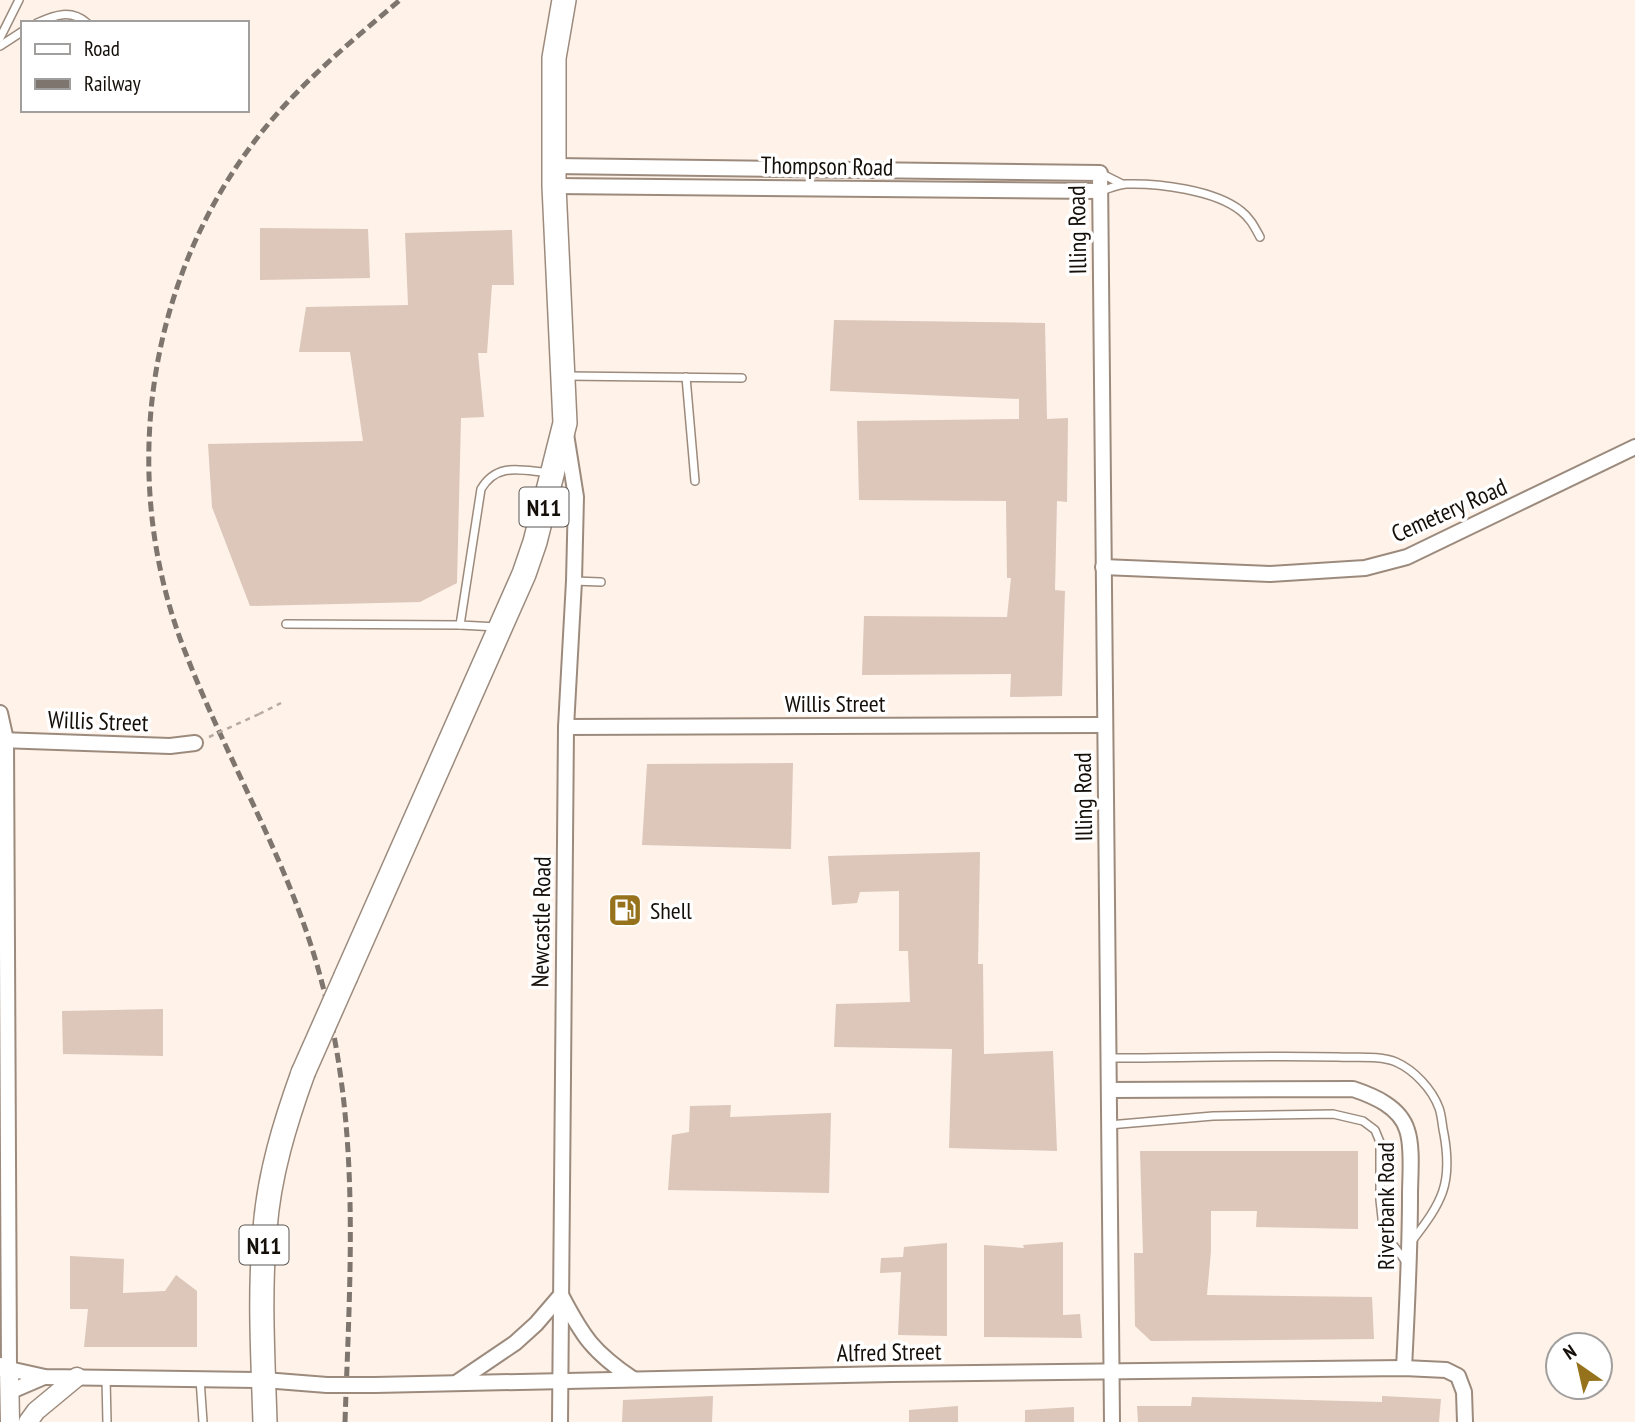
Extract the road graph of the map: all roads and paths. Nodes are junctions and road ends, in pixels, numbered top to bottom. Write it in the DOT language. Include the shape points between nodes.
graph roads {
  1 [pos="19,0"];
  2 [pos="564,0"];
  3 [pos="43,21"];
  4 [pos="84,21"];
  5 [pos="21,33"];
  6 [pos="0,37"];
  7 [pos="0,46"];
  8 [pos="1100,173"];
  9 [pos="554,176"];
  10 [pos="1123,184"];
  11 [pos="1100,191"];
  12 [pos="1260,237"];
  13 [pos="562,376"];
  14 [pos="686,377"];
  15 [pos="742,378"];
  16 [pos="565,423"];
  17 [pos="1635,447"];
  18 [pos="551,473"];
  19 [pos="695,481"];
  20 [pos="1103,567"];
  21 [pos="575,581"];
  22 [pos="601,582"];
  23 [pos="286,624"];
  24 [pos="460,625"];
  25 [pos="500,627"];
  26 [pos="281,703"];
  27 [pos="0,713"];
  28 [pos="1105,725"];
  29 [pos="566,727"];
  30 [pos="3,740"];
  31 [pos="202,740"];
  32 [pos="4,1049"];
  33 [pos="1108,1058"];
  34 [pos="1109,1090"];
  35 [pos="1109,1125"];
  36 [pos="1410,1244"];
  37 [pos="1409,1265"];
  38 [pos="561,1295"];
  39 [pos="4,1368"];
  40 [pos="1404,1368"];
  41 [pos="1111,1371"];
  42 [pos="45,1377"];
  43 [pos="77,1377"];
  44 [pos="106,1378"];
  45 [pos="200,1379"];
  46 [pos="633,1379"];
  47 [pos="264,1380"];
  48 [pos="560,1380"];
  49 [pos="455,1383"];
  50 [pos="4,1391"];
  51 [pos="10,1422"];
  52 [pos="28,1422"];
  53 [pos="107,1422"];
  54 [pos="203,1422"];
  55 [pos="265,1422"];
  56 [pos="560,1422"];
  57 [pos="1112,1422"];
  58 [pos="1465,1422"];
  1 -- 6 [label="lane"];
  2 -- 9 [label="highway, N11" via="554,58"];
  3 -- 4 [label="lane" via="64,14"];
  5 -- 7 [label="lane"];
  8 -- 9 [label="street, Thompson Road"];
  8 -- 10 [label="lane"];
  8 -- 11 [label="street, Illing Road"];
  9 -- 11 [label="street, Thompson Road"];
  9 -- 13 [label="highway, N11"];
  10 -- 11 [label="lane"];
  10 -- 12 [label="lane" via="1160,186 1220,199 1252,221"];
  11 -- 20 [label="street, Illing Road"];
  13 -- 14 [label="lane"];
  13 -- 16 [label="highway, N11"];
  14 -- 15 [label="lane"];
  14 -- 19 [label="lane"];
  16 -- 18 [label="highway, N11"];
  16 -- 21 [label="street, Newcastle Road" via="576,496"];
  17 -- 20 [label="street, Cemetery Road" via="1418,553 1365,568 1270,573"];
  18 -- 24 [label="lane" via="508,470 487,478 481,489"];
  18 -- 25 [label="highway, N11" via="531,553"];
  20 -- 28 [label="street, Illing Road"];
  21 -- 22 [label="lane"];
  21 -- 29 [label="street, Newcastle Road"];
  23 -- 24 [label="lane"];
  24 -- 25 [label="lane"];
  25 -- 47 [label="highway, N11, bridge" via="290,1107 273,1171 265,1227"];
  26 -- 31 [label="path, bridge"];
  27 -- 30 [label="street"];
  28 -- 29 [label="street, Willis Street"];
  28 -- 33 [label="street, Illing Road"];
  29 -- 38 [label="street, Newcastle Road"];
  30 -- 31 [label="street, Willis Street" via="170,746"];
  30 -- 32 [label="street"];
  32 -- 39 [label="street"];
  33 -- 34 [label="street, Illing Road"];
  33 -- 36 [label="lane" via="1375,1058 1394,1061 1411,1071 1439,1107 1447,1180 1436,1211"];
  34 -- 35 [label="street, Illing Road"];
  34 -- 36 [label="street, Riverbank Road" via="1353,1089 1377,1097 1394,1110 1407,1129"];
  35 -- 37 [label="lane" via="1213,1116 1333,1114 1363,1121 1375,1130 1380,1142 1383,1227"];
  35 -- 41 [label="street, Illing Road"];
  36 -- 37 [label="street, Riverbank Road"];
  37 -- 40 [label="street, Riverbank Road"];
  38 -- 46 [label="street" via="582,1335"];
  38 -- 48 [label="street, Newcastle Road"];
  38 -- 49 [label="street" via="515,1343"];
  39 -- 42 [label="street"];
  39 -- 50 [label="street"];
  40 -- 41 [label="street, Alfred Street"];
  40 -- 58 [label="street" via="1446,1370 1458,1376 1464,1392"];
  41 -- 46 [label="street, Alfred Street"];
  41 -- 57 [label="street, Illing Road"];
  42 -- 43 [label="street, Alfred Street"];
  42 -- 50 [label="street"];
  43 -- 44 [label="street, Alfred Street"];
  43 -- 52 [label="street"];
  44 -- 45 [label="street, Alfred Street"];
  44 -- 53 [label="lane"];
  45 -- 47 [label="street, Alfred Street"];
  45 -- 54 [label="lane"];
  46 -- 48 [label="street, Alfred Street"];
  47 -- 49 [label="street, Alfred Street, bridge" via="327,1385"];
  47 -- 55 [label="highway, N11"];
  48 -- 49 [label="street, Alfred Street"];
  48 -- 56 [label="street, Newcastle Road"];
  50 -- 51 [label="street"];
}
